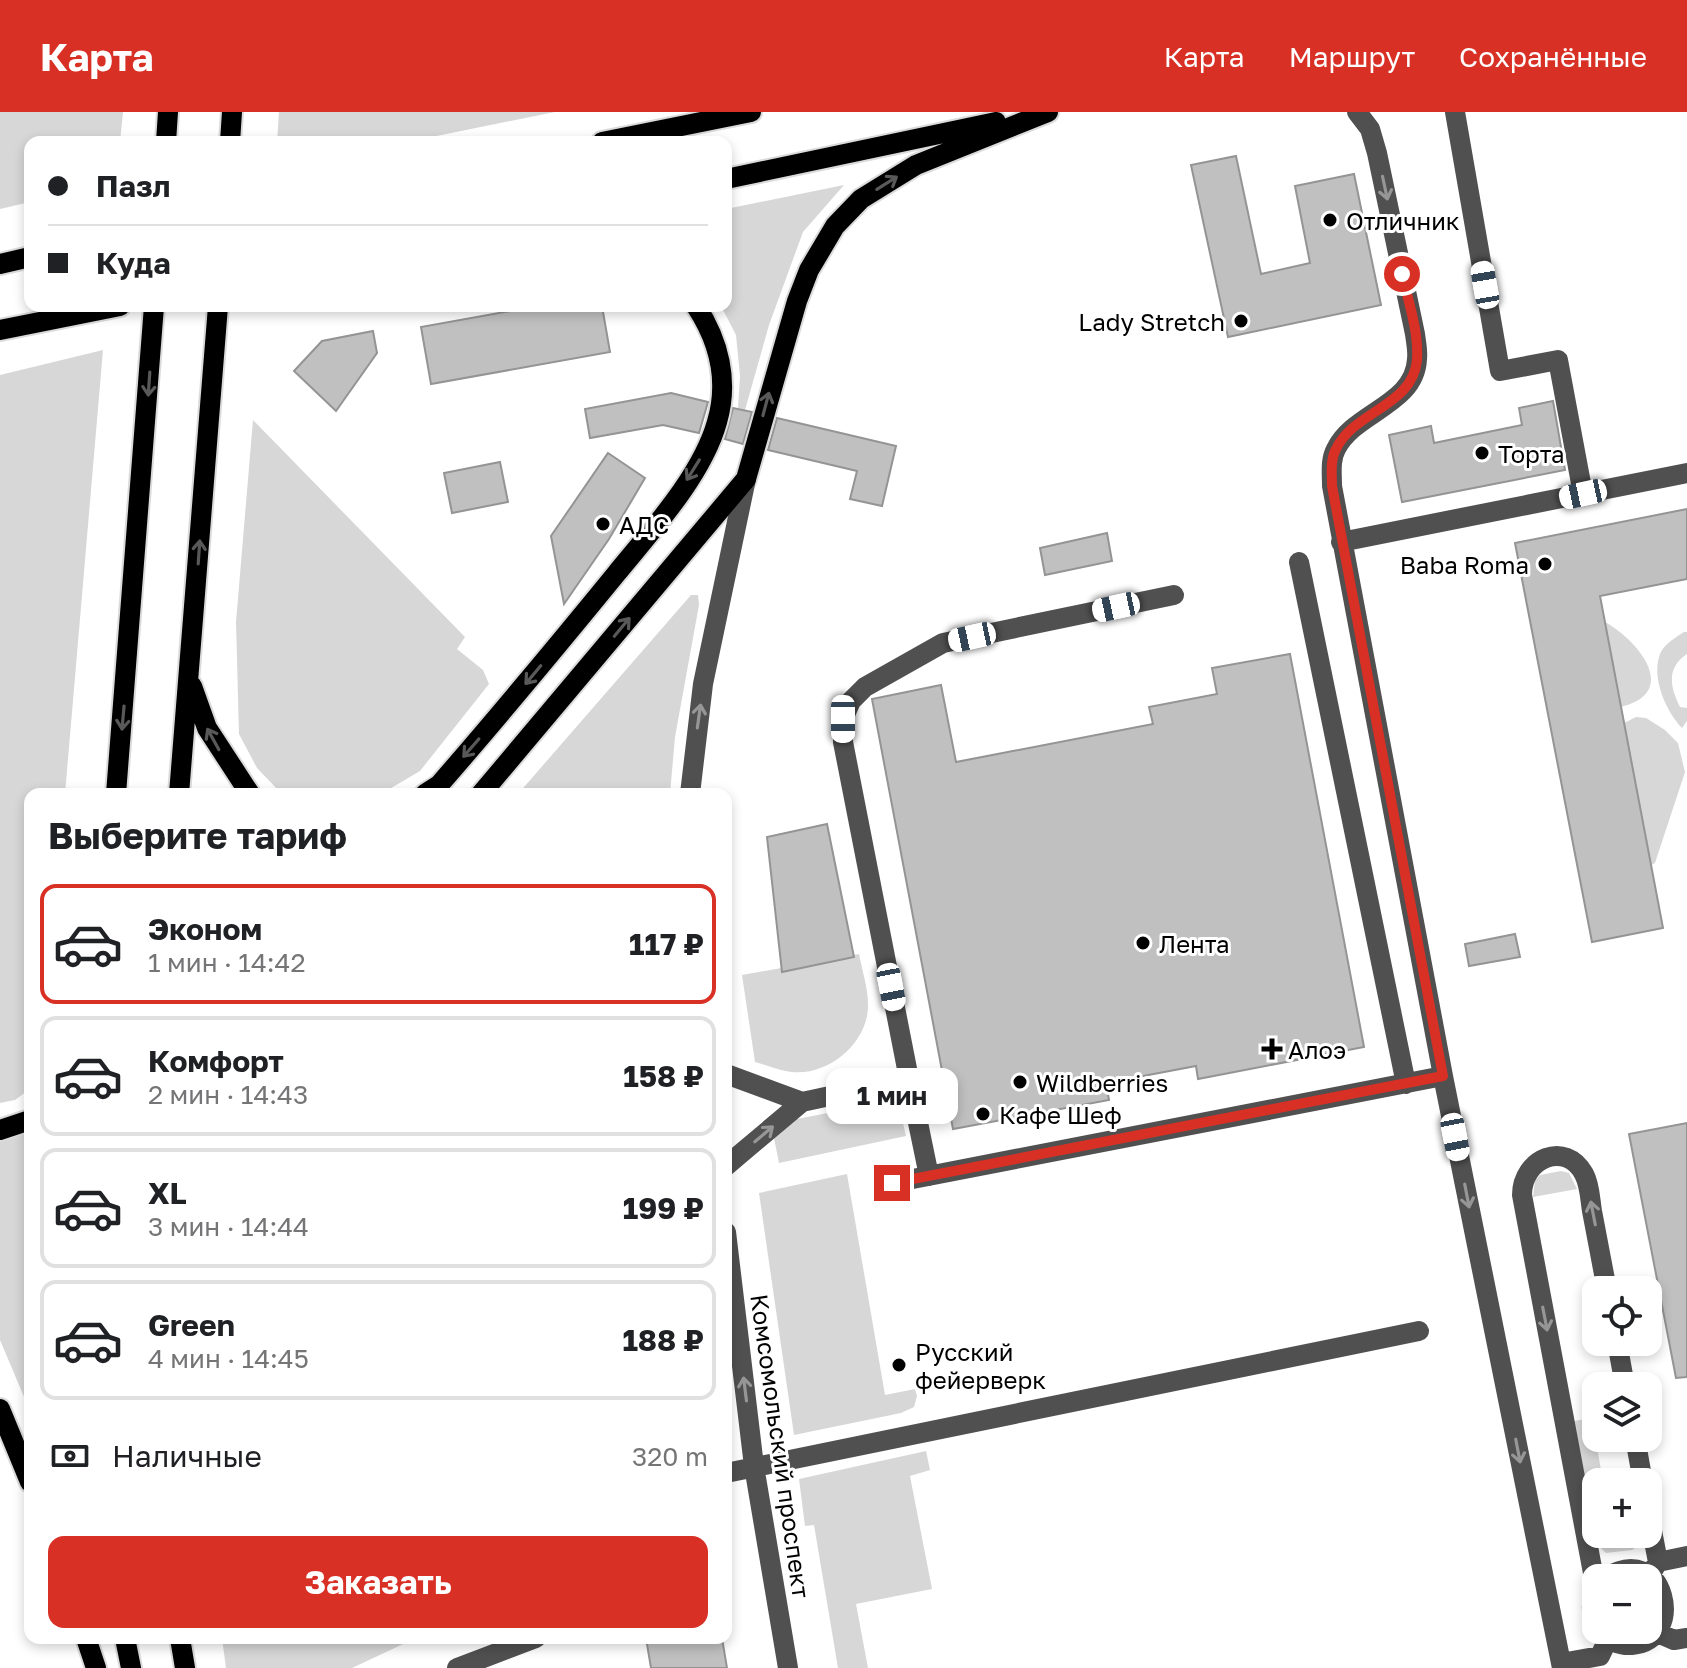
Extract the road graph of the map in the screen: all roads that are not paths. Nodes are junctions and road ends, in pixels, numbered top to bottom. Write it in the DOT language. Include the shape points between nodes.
graph roads {
  1 [pos="168,112"];
  2 [pos="232,112"];
  3 [pos="751,112"];
  4 [pos="1047,112"];
  5 [pos="1357,112"];
  6 [pos="1455,112"];
  7 [pos="166,136"];
  8 [pos="230,136"];
  9 [pos="632,136"];
  10 [pos="732,178"];
  11 [pos="24,258"];
  12 [pos="1,263"];
  13 [pos="90,312"];
  14 [pos="154,312"];
  15 [pos="218,312"];
  16 [pos="699,312"];
  17 [pos="0,330"];
  18 [pos="1687,473"];
  19 [pos="746,479"];
  20 [pos="1583,494"];
  21 [pos="1341,542"];
  22 [pos="1299,562"];
  23 [pos="1174,595"];
  24 [pos="190,678"];
  25 [pos="117,788"];
  26 [pos="180,788"];
  27 [pos="246,788"];
  28 [pos="434,788"];
  29 [pos="486,788"];
  30 [pos="691,788"];
  31 [pos="732,1076"];
  32 [pos="1443,1076"];
  33 [pos="909,1079"];
  34 [pos="1406,1084"];
  35 [pos="802,1102"];
  36 [pos="24,1122"];
  37 [pos="0,1130"];
  38 [pos="732,1161"];
  39 [pos="929,1176"];
  40 [pos="892,1183"];
  41 [pos="1604,1276"];
  42 [pos="732,1282"];
  43 [pos="1419,1331"];
  44 [pos="0,1409"];
  45 [pos="754,1466"];
  46 [pos="24,1467"];
  47 [pos="732,1472"];
  48 [pos="1687,1556"];
  49 [pos="1591,1564"];
  50 [pos="1662,1565"];
  51 [pos="1662,1588"];
  52 [pos="1662,1627"];
  53 [pos="1662,1635"];
  54 [pos="1687,1638"];
  55 [pos="88,1644"];
  56 [pos="126,1644"];
  57 [pos="182,1644"];
  58 [pos="520,1644"];
  59 [pos="1600,1644"];
  60 [pos="184,1665"];
  61 [pos="1561,1666"];
  62 [pos="96,1668"];
  63 [pos="131,1668"];
  64 [pos="457,1668"];
  65 [pos="788,1668"];
  1 -- 7 [label="main road"];
  2 -- 8 [label="main road"];
  3 -- 9 [label="main road"];
  4 -- 10 [label="main road"];
  19 -- 4 [label="main road, one-way" via="797,301 835,226 861,199 916,165"];
  5 -- 21 [label="street, one-way" via="1370,129 1377,153 1417,359 1405,389 1345,435 1335,450 1332,486"];
  6 -- 20 [label="street" via="1500,371 1558,360"];
  11 -- 12 [label="main road"];
  13 -- 17 [label="main road"];
  14 -- 25 [label="main road, one-way"];
  24 -- 15 [label="main road, one-way"];
  16 -- 28 [label="main road, one-way" via="716,343 723,383 717,422 704,453 652,530"];
  18 -- 20 [label="street"];
  29 -- 19 [label="main road, one-way"];
  30 -- 19 [label="street, one-way" via="703,684"];
  20 -- 21 [label="street"];
  21 -- 32 [label="street"];
  22 -- 34 [label="street"];
  23 -- 33 [label="street" via="943,643 865,687 851,701 843,719 843,742"];
  24 -- 26 [label="main road"];
  27 -- 24 [label="main road, one-way" via="207,728"];
  31 -- 35 [label="street"];
  32 -- 34 [label="street"];
  32 -- 61 [label="street, one-way"];
  33 -- 35 [label="street"];
  33 -- 39 [label="street"];
  34 -- 39 [label="street"];
  38 -- 35 [label="street, one-way"];
  36 -- 37 [label="main road"];
  39 -- 40 [label="street"];
  41 -- 49 [label="street, one-way" via="1584,1174 1559,1156 1539,1160 1525,1175 1522,1195"];
  45 -- 42 [label="street, Комсомольский проспект, one-way"];
  43 -- 45 [label="street"];
  44 -- 46 [label="main road"];
  45 -- 47 [label="street"];
  45 -- 65 [label="street, Комсомольский проспект"];
  48 -- 50 [label="street"];
  51 -- 52 [label="street" via="1668,1609"];
  53 -- 54 [label="street"];
  55 -- 62 [label="main road"];
  56 -- 63 [label="main road"];
  57 -- 60 [label="main road"];
  58 -- 64 [label="street"];
  59 -- 61 [label="street" via="1600,1656"];
}
